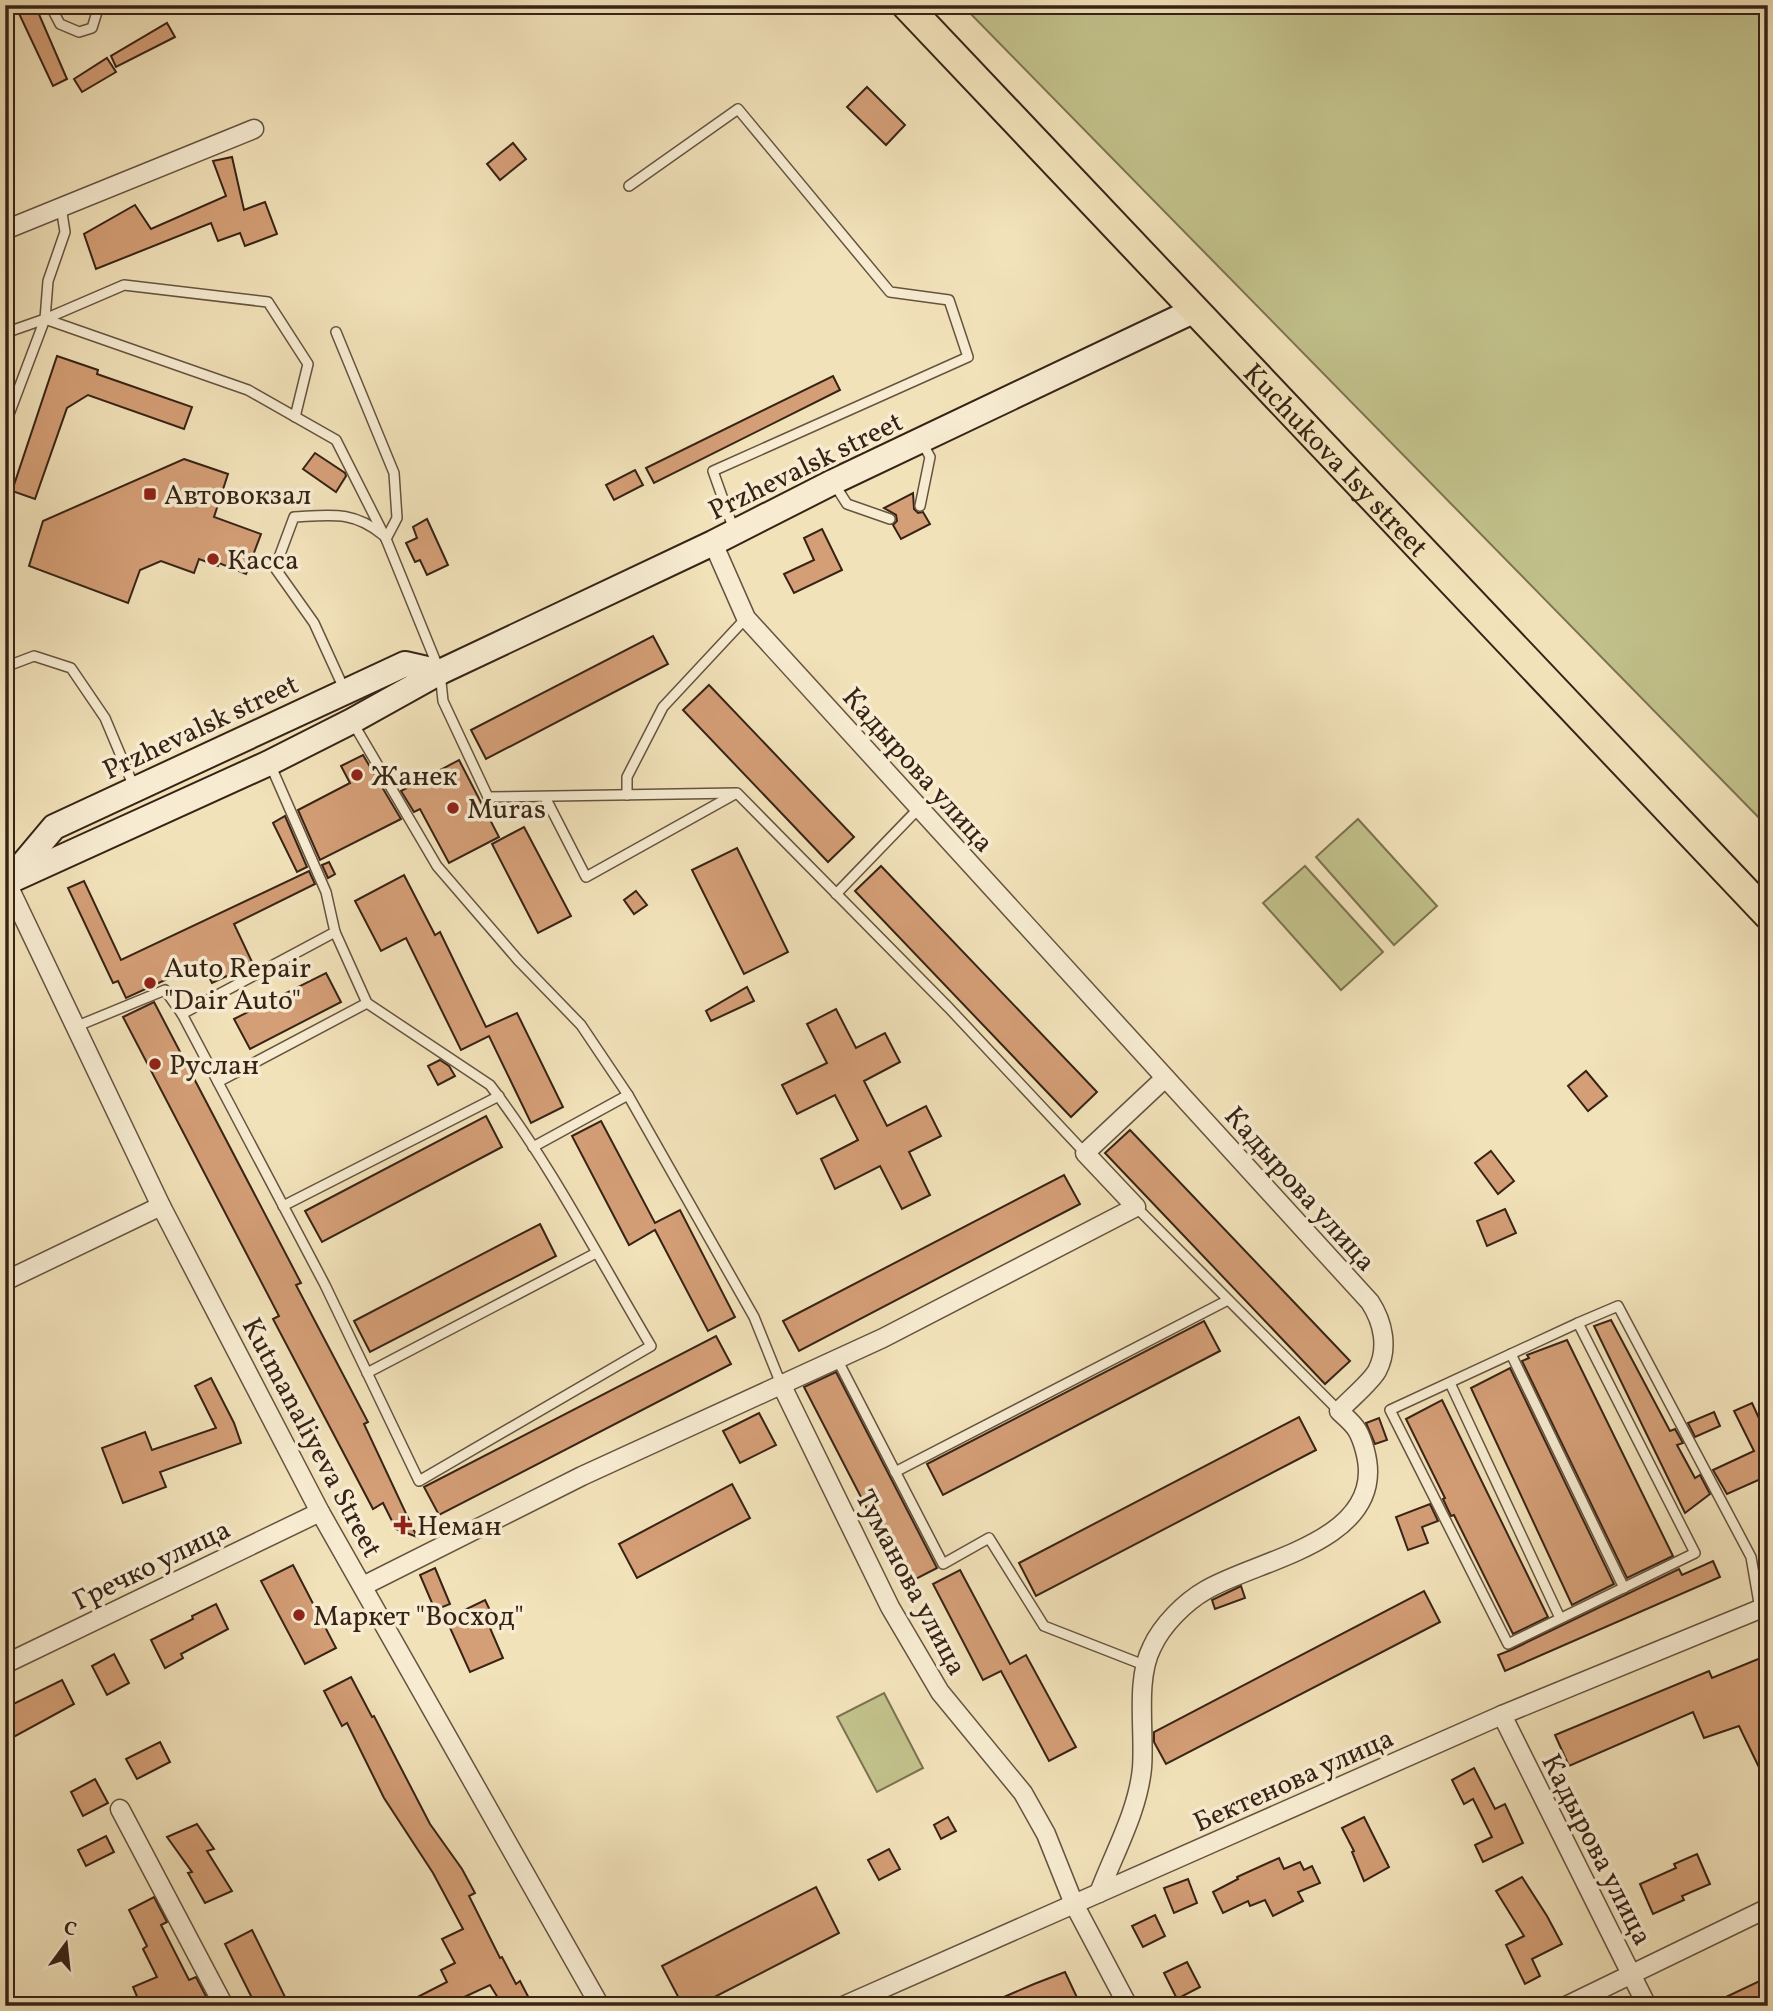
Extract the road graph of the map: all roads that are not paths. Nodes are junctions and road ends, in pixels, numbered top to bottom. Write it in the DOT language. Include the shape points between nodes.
graph roads {
  1 [pos="50,5"];
  2 [pos="93,5"];
  3 [pos="906,5"];
  4 [pos="254,128"];
  5 [pos="629,186"];
  6 [pos="61,207"];
  7 [pos="5,230"];
  8 [pos="1195,310"];
  9 [pos="45,319"];
  10 [pos="5,332"];
  11 [pos="336,332"];
  12 [pos="295,417"];
  13 [pos="5,425"];
  14 [pos="921,440"];
  15 [pos="833,482"];
  16 [pos="920,506"];
  17 [pos="890,519"];
  18 [pos="735,531"];
  19 [pos="386,539"];
  20 [pos="713,543"];
  21 [pos="746,618"];
  22 [pos="5,667"];
  23 [pos="440,672"];
  24 [pos="346,692"];
  25 [pos="352,721"];
  26 [pos="269,763"];
  27 [pos="135,789"];
  28 [pos="737,793"];
  29 [pos="627,795"];
  30 [pos="545,797"];
  31 [pos="919,808"];
  32 [pos="6,882"];
  33 [pos="836,894"];
  34 [pos="1768,915"];
  35 [pos="335,932"];
  36 [pos="367,1003"];
  37 [pos="182,1014"];
  38 [pos="75,1027"];
  39 [pos="1165,1078"];
  40 [pos="218,1082"];
  41 [pos="628,1095"];
  42 [pos="499,1096"];
  43 [pos="533,1147"];
  44 [pos="1085,1153"];
  45 [pos="161,1206"];
  46 [pos="283,1206"];
  47 [pos="1136,1207"];
  48 [pos="596,1253"];
  49 [pos="5,1281"];
  50 [pos="1228,1300"];
  51 [pos="1578,1323"];
  52 [pos="1511,1354"];
  53 [pos="837,1359"];
  54 [pos="367,1373"];
  55 [pos="1450,1383"];
  56 [pos="781,1384"];
  57 [pos="1339,1411"];
  58 [pos="895,1472"];
  59 [pos="320,1512"];
  60 [pos="363,1586"];
  61 [pos="1624,1588"];
  62 [pos="1764,1609"];
  63 [pos="1560,1618"];
  64 [pos="5,1664"];
  65 [pos="1144,1665"];
  66 [pos="1502,1715"];
  67 [pos="120,1809"];
  68 [pos="1098,1893"];
  69 [pos="1074,1904"];
  70 [pos="1768,1908"];
  71 [pos="1632,1974"];
  72 [pos="224,2006"];
  73 [pos="600,2006"];
  74 [pos="843,2006"];
  75 [pos="1128,2006"];
  76 [pos="1566,2006"];
  77 [pos="1647,2006"];
  1 -- 2 [label="lane" via="60,24 79,32 92,28 97,12"];
  3 -- 8 [label="main road, Kuchukova Isy street"];
  4 -- 6 [label="street"];
  5 -- 18 [label="lane" via="738,109 890,292 949,300 968,357 713,471"];
  6 -- 7 [label="street"];
  6 -- 9 [label="lane" via="65,232 48,281"];
  8 -- 14 [label="main road, Przhevalsk street"];
  8 -- 34 [label="main road, Kuchukova Isy street"];
  9 -- 10 [label="lane"];
  9 -- 12 [label="lane" via="248,390"];
  9 -- 12 [label="lane" via="124,285 268,302 308,364"];
  9 -- 13 [label="lane"];
  11 -- 19 [label="lane" via="394,472 397,518"];
  12 -- 19 [label="lane" via="336,440"];
  14 -- 15 [label="main road, Przhevalsk street"];
  14 -- 16 [label="lane" via="930,457"];
  15 -- 17 [label="lane" via="847,504"];
  15 -- 18 [label="main road, Przhevalsk street"];
  18 -- 20 [label="main road, Przhevalsk street"];
  19 -- 23 [label="lane"];
  19 -- 24 [label="lane" via="352,517 294,517 275,568 314,623"];
  20 -- 21 [label="street, Кадырова улица"];
  20 -- 23 [label="main road, Przhevalsk street"];
  21 -- 29 [label="lane" via="663,707 627,777"];
  21 -- 31 [label="street, Кадырова улица"];
  22 -- 27 [label="lane" via="34,656 71,668 105,718"];
  23 -- 24 [label="main road, Przhevalsk street" via="405,664"];
  23 -- 25 [label="main road, Przhevalsk street"];
  23 -- 30 [label="lane" via="443,701 488,797"];
  24 -- 27 [label="main road, Przhevalsk street"];
  25 -- 26 [label="main road, Przhevalsk street"];
  25 -- 41 [label="lane" via="437,866 581,1025"];
  26 -- 32 [label="main road, Przhevalsk street"];
  26 -- 35 [label="lane" via="326,892"];
  27 -- 32 [label="main road, Przhevalsk street" via="54,827"];
  28 -- 29 [label="lane"];
  28 -- 30 [label="lane" via="586,877"];
  28 -- 33 [label="lane"];
  29 -- 30 [label="lane"];
  31 -- 33 [label="lane"];
  31 -- 39 [label="street, Кадырова улица"];
  32 -- 38 [label="street, Kutmanaliyeva Street"];
  33 -- 44 [label="lane"];
  35 -- 36 [label="lane"];
  35 -- 37 [label="lane"];
  36 -- 40 [label="lane"];
  36 -- 42 [label="lane" via="490,1085"];
  37 -- 38 [label="lane" via="165,990"];
  37 -- 40 [label="lane"];
  38 -- 45 [label="street, Kutmanaliyeva Street"];
  39 -- 44 [label="street"];
  39 -- 57 [label="street, Кадырова улица" via="1379,1315 1383,1342 1377,1371"];
  40 -- 46 [label="lane"];
  41 -- 43 [label="lane"];
  41 -- 56 [label="lane" via="754,1317"];
  42 -- 43 [label="lane"];
  42 -- 46 [label="lane"];
  43 -- 48 [label="lane"];
  44 -- 47 [label="street"];
  45 -- 49 [label="street"];
  45 -- 59 [label="street, Kutmanaliyeva Street"];
  46 -- 54 [label="lane"];
  47 -- 50 [label="lane"];
  47 -- 53 [label="street"];
  48 -- 54 [label="lane"];
  48 -- 54 [label="lane" via="651,1346 419,1481"];
  50 -- 57 [label="lane"];
  50 -- 58 [label="lane"];
  51 -- 52 [label="lane"];
  51 -- 61 [label="lane" via="1695,1553"];
  51 -- 62 [label="lane" via="1618,1306 1751,1557"];
  52 -- 55 [label="lane"];
  52 -- 61 [label="lane"];
  53 -- 56 [label="street"];
  53 -- 58 [label="lane"];
  55 -- 63 [label="lane"];
  55 -- 63 [label="lane" via="1390,1410 1508,1644"];
  56 -- 60 [label="street" via="582,1476"];
  56 -- 69 [label="street, Туманова улица" via="890,1608 940,1692 1023,1793 1046,1834"];
  57 -- 65 [label="street" via="1357,1429 1368,1467 1363,1496 1349,1517 1322,1539 1206,1590 1166,1626"];
  58 -- 65 [label="lane" via="943,1564 989,1538 1044,1626"];
  59 -- 60 [label="street, Kutmanaliyeva Street"];
  59 -- 64 [label="street, Гречко улица"];
  60 -- 73 [label="street, Kutmanaliyeva Street"];
  61 -- 63 [label="lane"];
  62 -- 66 [label="street, Бектенова улица"];
  65 -- 68 [label="street" via="1142,1768 1135,1801"];
  66 -- 68 [label="street, Бектенова улица"];
  66 -- 71 [label="street, Кадырова улица"];
  67 -- 72 [label="street"];
  68 -- 69 [label="street, Бектенова улица"];
  69 -- 74 [label="street, Бектенова улица"];
  69 -- 75 [label="street, Туманова улица"];
  70 -- 71 [label="street"];
  71 -- 76 [label="street"];
  71 -- 77 [label="street, Кадырова улица"];
}
